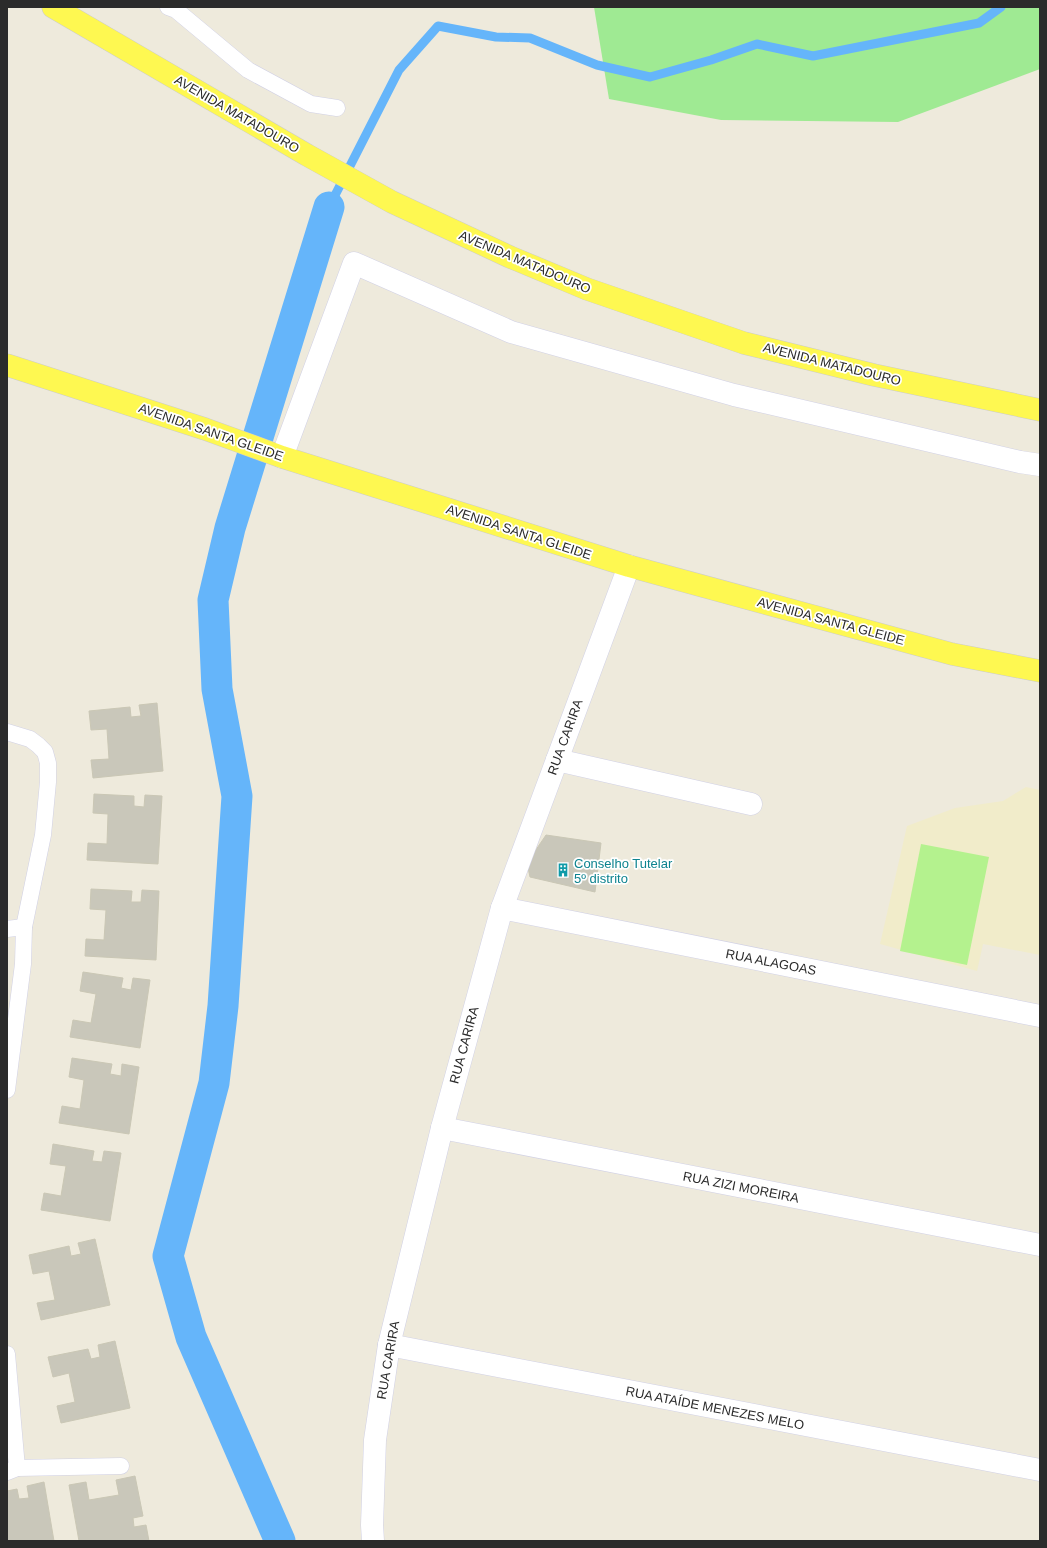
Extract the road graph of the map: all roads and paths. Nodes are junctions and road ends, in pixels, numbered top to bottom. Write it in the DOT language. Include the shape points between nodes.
graph roads {
  1 [pos="53,7"];
  2 [pos="168,7"];
  3 [pos="337,108"];
  4 [pos="7,365"];
  5 [pos="1040,410"];
  6 [pos="278,455"];
  7 [pos="1040,466"];
  8 [pos="629,566"];
  9 [pos="1040,671"];
  10 [pos="7,732"];
  11 [pos="557,760"];
  12 [pos="751,804"];
  13 [pos="502,908"];
  14 [pos="24,927"];
  15 [pos="7,929"];
  16 [pos="1040,1016"];
  17 [pos="7,1090"];
  18 [pos="442,1128"];
  19 [pos="1040,1246"];
  20 [pos="389,1345"];
  21 [pos="7,1354"];
  22 [pos="120,1466"];
  23 [pos="12,1470"];
  24 [pos="1040,1470"];
  25 [pos="373,1541"];
  1 -- 5 [label="main road, AVENIDA MATADOURO" via="392,202 510,257 587,289 744,343 881,377"];
  2 -- 3 [label="lane" via="176,10 248,70 311,104"];
  4 -- 6 [label="main road, AVENIDA SANTA GLEIDE"];
  6 -- 7 [label="street" via="354,263 511,332 734,395"];
  6 -- 8 [label="main road, AVENIDA SANTA GLEIDE"];
  8 -- 9 [label="main road, AVENIDA SANTA GLEIDE" via="952,654"];
  8 -- 11 [label="street, RUA CARIRA"];
  10 -- 14 [label="lane" via="38,744 45,752 48,763 43,836"];
  11 -- 12 [label="street"];
  11 -- 13 [label="street, RUA CARIRA"];
  13 -- 16 [label="street, RUA ALAGOAS"];
  13 -- 18 [label="street, RUA CARIRA"];
  14 -- 15 [label="lane"];
  14 -- 17 [label="lane" via="23,964"];
  18 -- 19 [label="street, RUA ZIZI MOREIRA"];
  18 -- 20 [label="street, RUA CARIRA"];
  20 -- 24 [label="street, RUA ATAÍDE MENEZES MELO"];
  20 -- 25 [label="street, RUA CARIRA" via="375,1440"];
  21 -- 23 [label="lane"];
  22 -- 23 [label="lane"];
}
